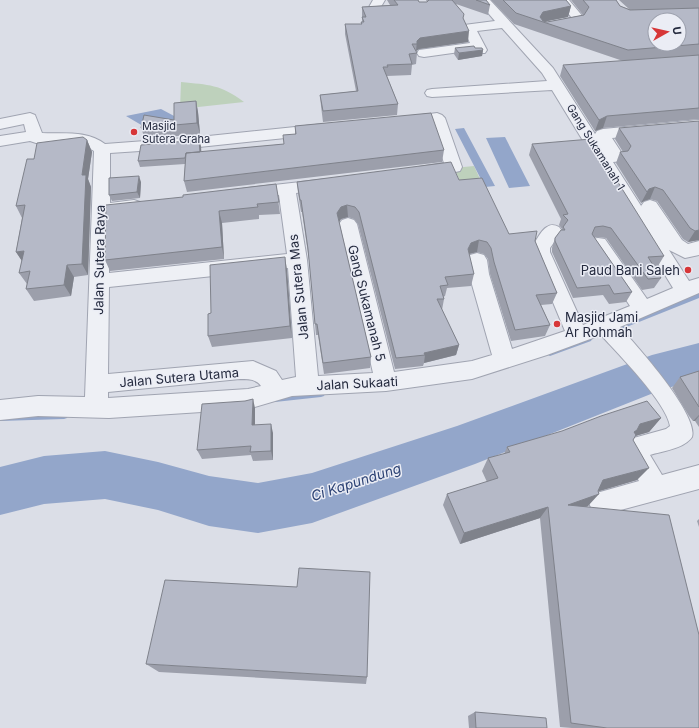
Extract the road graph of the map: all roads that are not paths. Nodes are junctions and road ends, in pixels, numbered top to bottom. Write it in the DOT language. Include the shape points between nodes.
graph roads {
  1 [pos="483,0"];
  2 [pos="563,0"];
  3 [pos="503,24"];
  4 [pos="546,27"];
  5 [pos="424,53"];
  6 [pos="557,85"];
  7 [pos="432,93"];
  8 [pos="392,122"];
  9 [pos="0,124"];
  10 [pos="698,126"];
  11 [pos="340,127"];
  12 [pos="36,136"];
  13 [pos="0,141"];
  14 [pos="102,149"];
  15 [pos="409,173"];
  16 [pos="340,182"];
  17 [pos="287,189"];
  18 [pos="233,195"];
  19 [pos="148,205"];
  20 [pos="101,210"];
  21 [pos="348,224"];
  22 [pos="553,231"];
  23 [pos="598,244"];
  24 [pos="699,248"];
  25 [pos="297,260"];
  26 [pos="477,260"];
  27 [pos="99,281"];
  28 [pos="692,288"];
  29 [pos="642,308"];
  30 [pos="611,330"];
  31 [pos="577,335"];
  32 [pos="504,360"];
  33 [pos="97,377"];
  34 [pos="386,382"];
  35 [pos="308,385"];
  36 [pos="276,391"];
  37 [pos="96,407"];
  38 [pos="0,410"];
  39 [pos="699,476"];
  40 [pos="657,489"];
  41 [pos="602,503"];
  1 -- 3 [label="street, Gang Sukamanah 1"];
  2 -- 4 [label="street" via="578,18 576,21"];
  3 -- 5 [label="street" via="469,28 478,48"];
  3 -- 6 [label="street, Gang Sukamanah 1" via="536,56"];
  6 -- 7 [label="street"];
  6 -- 28 [label="street, Gang Sukamanah 1"];
  8 -- 15 [label="street" via="438,118 454,168"];
  9 -- 12 [label="street" via="30,118"];
  10 -- 24 [label="street" via="606,132 603,136 676,245 685,251"];
  11 -- 14 [label="street"];
  12 -- 13 [label="street"];
  12 -- 14 [label="street" via="90,139"];
  14 -- 20 [label="street, Jalan Sutera Raya"];
  16 -- 17 [label="street"];
  17 -- 18 [label="street"];
  17 -- 25 [label="street, Jalan Sutera Mas"];
  19 -- 20 [label="street"];
  20 -- 27 [label="street, Jalan Sutera Raya"];
  21 -- 34 [label="street, Gang Sukamanah 5"];
  22 -- 31 [label="street" via="541,247 541,252"];
  23 -- 29 [label="street"];
  25 -- 27 [label="street"];
  25 -- 35 [label="street, Jalan Sutera Mas"];
  26 -- 32 [label="street"];
  27 -- 33 [label="street, Jalan Sutera Raya"];
  28 -- 29 [label="street, Jalan Sukaati"];
  29 -- 30 [label="street, Jalan Sukaati"];
  30 -- 31 [label="street, Jalan Sukaati"];
  30 -- 40 [label="street" via="664,392 681,420 683,431 672,438 639,447 636,451"];
  31 -- 32 [label="street, Jalan Sukaati"];
  32 -- 34 [label="street, Jalan Sukaati" via="472,370"];
  33 -- 36 [label="street, Jalan Sutera Utama" via="253,370 268,377"];
  33 -- 37 [label="street, Jalan Sutera Raya"];
  34 -- 35 [label="street, Jalan Sukaati"];
  35 -- 36 [label="street, Jalan Sukaati"];
  36 -- 37 [label="street, Jalan Sukaati" via="248,399"];
  37 -- 38 [label="street, Jalan Sukaati" via="38,406"];
  39 -- 40 [label="street"];
  40 -- 41 [label="street"];
}
